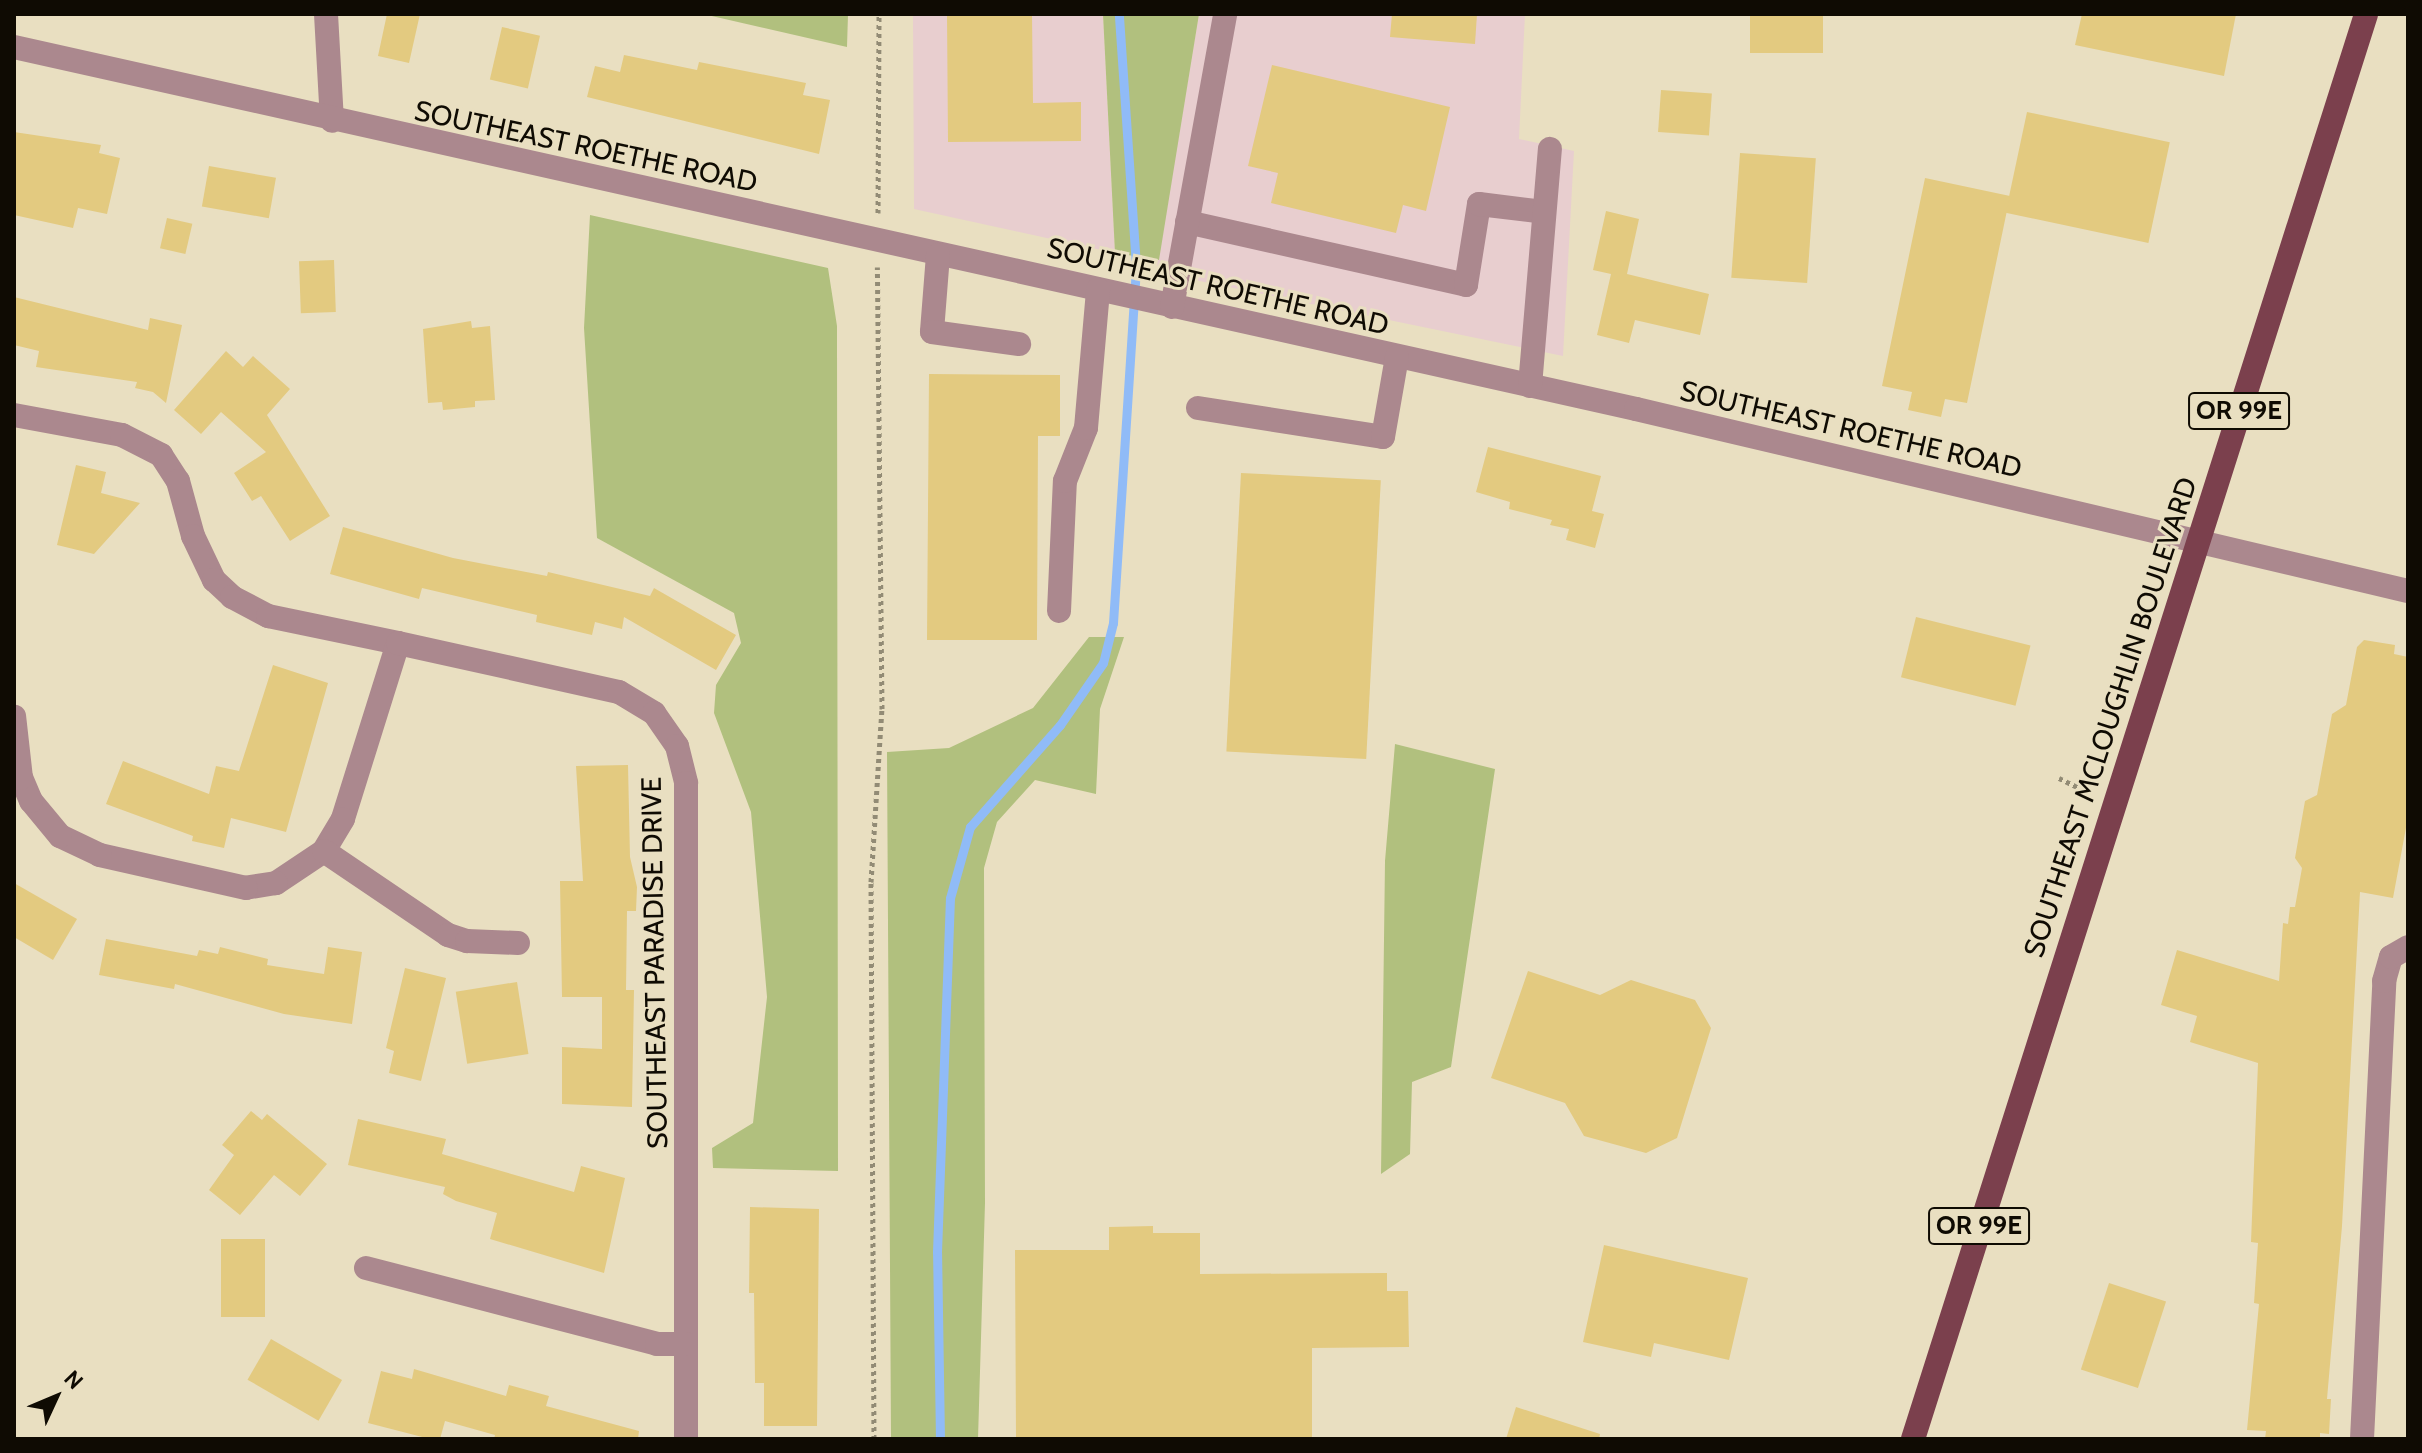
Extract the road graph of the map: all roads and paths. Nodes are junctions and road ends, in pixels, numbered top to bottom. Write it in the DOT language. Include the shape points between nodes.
graph roads {
  1 [pos="326,14"];
  2 [pos="879,14"];
  3 [pos="1225,14"];
  4 [pos="2366,14"];
  5 [pos="14,47"];
  6 [pos="332,121"];
  7 [pos="1550,149"];
  8 [pos="878,212"];
  9 [pos="1544,212"];
  10 [pos="1187,222"];
  11 [pos="938,255"];
  12 [pos="877,270"];
  13 [pos="1098,290"];
  14 [pos="1172,307"];
  15 [pos="1019,344"];
  16 [pos="1397,357"];
  17 [pos="1530,386"];
  18 [pos="1198,408"];
  19 [pos="14,415"];
  20 [pos="2199,543"];
  21 [pos="2408,591"];
  22 [pos="1059,611"];
  23 [pos="398,643"];
  24 [pos="14,716"];
  25 [pos="2059,778"];
  26 [pos="2115,806"];
  27 [pos="324,851"];
  28 [pos="518,943"];
  29 [pos="2408,947"];
  30 [pos="366,1268"];
  31 [pos="686,1344"];
  32 [pos="686,1439"];
  33 [pos="874,1439"];
  34 [pos="1913,1439"];
  35 [pos="2362,1439"];
  1 -- 6 [label="street"];
  2 -- 8 [label="path"];
  3 -- 10 [label="street"];
  4 -- 20 [label="main road, SOUTHEAST MCLOUGHLIN BOULEVARD / OR 99E"];
  5 -- 6 [label="street, SOUTHEAST ROETHE ROAD"];
  6 -- 11 [label="street, SOUTHEAST ROETHE ROAD"];
  7 -- 9 [label="street"];
  9 -- 10 [label="street" via="1479,204 1466,285"];
  9 -- 17 [label="street"];
  10 -- 14 [label="street"];
  11 -- 13 [label="street, SOUTHEAST ROETHE ROAD"];
  11 -- 15 [label="street" via="932,332"];
  12 -- 33 [label="path" via="882,709 871,882"];
  13 -- 14 [label="street, SOUTHEAST ROETHE ROAD"];
  13 -- 22 [label="street" via="1086,428 1065,481"];
  14 -- 16 [label="street, SOUTHEAST ROETHE ROAD"];
  16 -- 17 [label="street, SOUTHEAST ROETHE ROAD"];
  16 -- 18 [label="street" via="1383,437"];
  17 -- 20 [label="street, SOUTHEAST ROETHE ROAD"];
  19 -- 23 [label="street, SOUTHEAST PARADISE DRIVE" via="122,435 161,455 178,481 193,536 209,569 232,597 268,616"];
  20 -- 21 [label="street, SOUTHEAST ROETHE ROAD"];
  20 -- 26 [label="main road, SOUTHEAST MCLOUGHLIN BOULEVARD / OR 99E"];
  23 -- 27 [label="street" via="343,819"];
  23 -- 31 [label="street, SOUTHEAST PARADISE DRIVE" via="619,692 654,713 677,746 686,783"];
  24 -- 27 [label="street" via="21,778 31,801 60,836 100,855 246,888 276,883"];
  25 -- 26 [label="path"];
  26 -- 34 [label="main road, SOUTHEAST MCLOUGHLIN BOULEVARD / OR 99E"];
  27 -- 28 [label="street" via="364,883 448,935"];
  29 -- 35 [label="street" via="2391,957 2384,981"];
  30 -- 31 [label="street" via="657,1344"];
  31 -- 32 [label="street, SOUTHEAST PARADISE DRIVE"];
}
